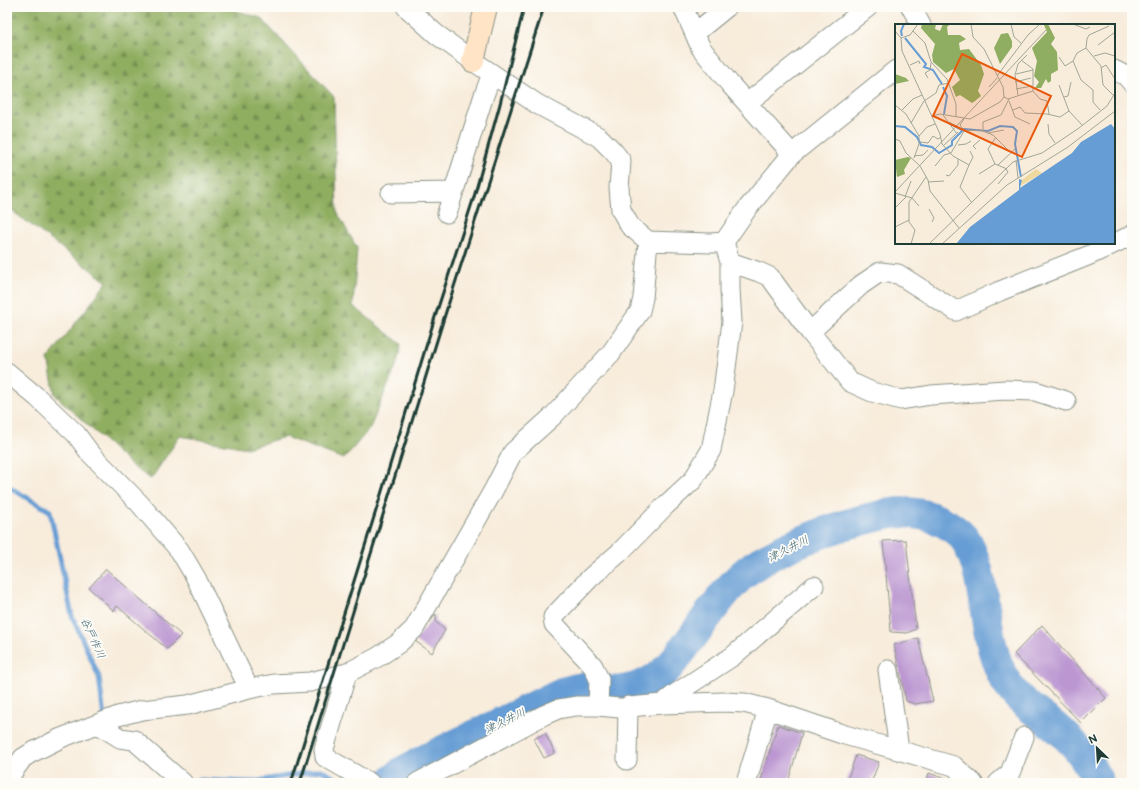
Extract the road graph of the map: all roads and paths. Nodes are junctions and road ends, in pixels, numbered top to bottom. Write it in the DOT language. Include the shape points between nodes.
graph roads {
  1 [pos="406,7"];
  2 [pos="486,7"];
  3 [pos="683,7"];
  4 [pos="727,7"];
  5 [pos="868,7"];
  6 [pos="911,7"];
  7 [pos="920,24"];
  8 [pos="695,33"];
  9 [pos="473,61"];
  10 [pos="1115,70"];
  11 [pos="895,71"];
  12 [pos="492,74"];
  13 [pos="1132,82"];
  14 [pos="747,103"];
  15 [pos="792,154"];
  16 [pos="453,192"];
  17 [pos="391,193"];
  18 [pos="447,213"];
  19 [pos="1132,235"];
  20 [pos="648,241"];
  21 [pos="724,242"];
  22 [pos="1115,243"];
  23 [pos="1113,244"];
  24 [pos="730,262"];
  25 [pos="810,332"];
  26 [pos="7,372"];
  27 [pos="1066,401"];
  28 [pos="814,586"];
  29 [pos="888,670"];
  30 [pos="347,673"];
  31 [pos="249,689"];
  32 [pos="598,703"];
  33 [pos="662,704"];
  34 [pos="628,706"];
  35 [pos="768,709"];
  36 [pos="98,724"];
  37 [pos="1024,737"];
  38 [pos="899,750"];
  39 [pos="627,760"];
  40 [pos="7,780"];
  41 [pos="183,783"];
  42 [pos="370,783"];
  43 [pos="417,783"];
  44 [pos="746,783"];
  45 [pos="973,783"];
  46 [pos="998,783"];
  1 -- 9 [label="street" via="436,34"];
  2 -- 9 [label="street"];
  3 -- 8 [label="street"];
  4 -- 8 [label="street"];
  5 -- 14 [label="street"];
  6 -- 7 [label="street"];
  8 -- 14 [label="street" via="701,48"];
  9 -- 12 [label="street"];
  10 -- 13 [label="street"];
  11 -- 15 [label="street"];
  12 -- 16 [label="street"];
  12 -- 20 [label="street" via="537,104 599,137 613,150 621,161 621,210 630,226"];
  14 -- 15 [label="street"];
  15 -- 21 [label="street" via="747,208"];
  16 -- 17 [label="street"];
  16 -- 18 [label="street"];
  19 -- 22 [label="street"];
  20 -- 21 [label="street" via="710,244"];
  20 -- 30 [label="street" via="640,311 611,353 553,416 512,452 414,629 378,657"];
  21 -- 24 [label="street"];
  23 -- 25 [label="street" via="956,311 898,274 880,272 861,285"];
  24 -- 25 [label="street" via="770,277"];
  24 -- 32 [label="street" via="732,322 723,391 711,450 693,480 553,616 554,624 593,666 599,679"];
  25 -- 27 [label="street" via="850,382 872,392 902,400 931,395 1005,390 1035,391"];
  26 -- 31 [label="street" via="76,434 90,453 140,504 180,551 196,578"];
  28 -- 33 [label="street" via="733,656"];
  29 -- 38 [label="street"];
  30 -- 31 [label="street" via="310,682 274,684"];
  30 -- 42 [label="street" via="324,753 332,762"];
  31 -- 36 [label="street" via="188,705 142,710"];
  32 -- 34 [label="street" via="619,708"];
  32 -- 43 [label="street" via="558,709 544,715"];
  33 -- 34 [label="street"];
  33 -- 35 [label="street" via="725,702 744,703"];
  34 -- 39 [label="street"];
  35 -- 38 [label="street"];
  35 -- 44 [label="street"];
  36 -- 40 [label="street" via="61,738 23,758"];
  36 -- 41 [label="street" via="120,738 134,740"];
  37 -- 46 [label="street" via="1010,773"];
  38 -- 45 [label="street" via="954,766"];
}
